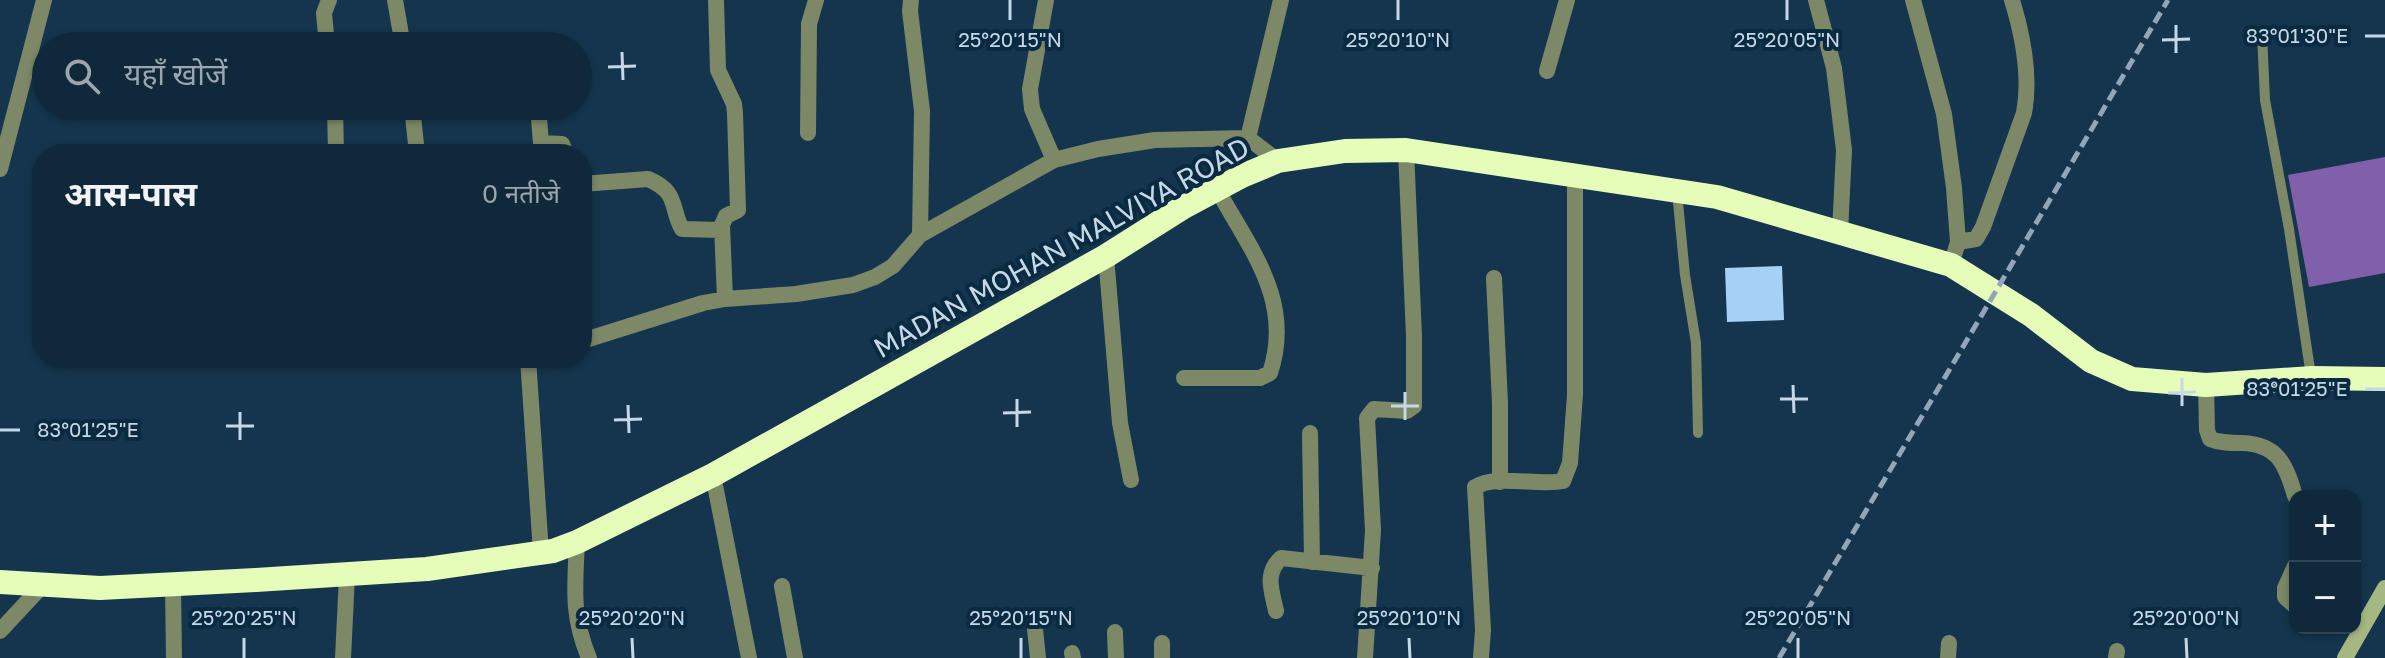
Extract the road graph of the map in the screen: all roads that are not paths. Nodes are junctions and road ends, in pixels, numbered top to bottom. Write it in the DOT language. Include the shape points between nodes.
graph roads {
  1 [pos="44,0"];
  2 [pos="329,0"];
  3 [pos="395,0"];
  4 [pos="716,0"];
  5 [pos="816,0"];
  6 [pos="911,0"];
  7 [pos="1046,0"];
  8 [pos="1281,0"];
  9 [pos="1567,0"];
  10 [pos="1816,0"];
  11 [pos="1913,0"];
  12 [pos="2012,0"];
  13 [pos="36,32"];
  14 [pos="326,32"];
  15 [pos="401,32"];
  16 [pos="2262,34"];
  17 [pos="32,46"];
  18 [pos="1547,71"];
  19 [pos="335,120"];
  20 [pos="413,120"];
  21 [pos="538,120"];
  22 [pos="808,133"];
  23 [pos="1248,138"];
  24 [pos="336,144"];
  25 [pos="416,144"];
  26 [pos="542,144"];
  27 [pos="1406,150"];
  28 [pos="1054,160"];
  29 [pos="1278,161"];
  30 [pos="0,169"];
  31 [pos="1575,177"];
  32 [pos="592,183"];
  33 [pos="1217,189"];
  34 [pos="1677,191"];
  35 [pos="722,230"];
  36 [pos="1840,233"];
  37 [pos="920,235"];
  38 [pos="1954,253"];
  39 [pos="1106,256"];
  40 [pos="1494,278"];
  41 [pos="725,299"];
  42 [pos="592,338"];
  43 [pos="529,368"];
  44 [pos="1184,378"];
  45 [pos="2312,378"];
  46 [pos="2385,379"];
  47 [pos="2206,385"];
  48 [pos="1310,433"];
  49 [pos="1698,433"];
  50 [pos="713,475"];
  51 [pos="1131,480"];
  52 [pos="1500,482"];
  53 [pos="2293,490"];
  54 [pos="577,542"];
  55 [pos="541,553"];
  56 [pos="1312,562"];
  57 [pos="1372,568"];
  58 [pos="347,575"];
  59 [pos="2289,579"];
  60 [pos="0,582"];
  61 [pos="173,584"];
  62 [pos="782,586"];
  63 [pos="41,587"];
  64 [pos="2384,592"];
  65 [pos="2289,601"];
  66 [pos="1276,611"];
  67 [pos="2361,621"];
  68 [pos="1035,629"];
  69 [pos="0,631"];
  70 [pos="1115,632"];
  71 [pos="2353,634"];
  72 [pos="174,658"];
  73 [pos="343,658"];
  74 [pos="589,658"];
  75 [pos="749,658"];
  76 [pos="795,658"];
  77 [pos="1038,658"];
  78 [pos="1116,658"];
  79 [pos="1365,658"];
  80 [pos="1481,658"];
  81 [pos="2345,658"];
  1 -- 13 [label="street"];
  2 -- 14 [label="street"];
  3 -- 15 [label="street"];
  4 -- 35 [label="street" via="718,70 734,104 737,156 738,210 722,220"];
  5 -- 22 [label="street" via="809,24"];
  6 -- 37 [label="street" via="922,111"];
  7 -- 28 [label="street" via="1030,89 1032,109"];
  8 -- 23 [label="street"];
  9 -- 18 [label="street"];
  10 -- 36 [label="street" via="1834,68 1844,150"];
  11 -- 38 [label="street" via="1944,114 1954,188"];
  12 -- 38 [label="street" via="2025,60 2024,113 1983,227 1976,239"];
  16 -- 45 [label="lane" via="2265,100"];
  17 -- 30 [label="street"];
  19 -- 24 [label="street"];
  20 -- 25 [label="street"];
  21 -- 26 [label="street"];
  23 -- 28 [label="street" via="1155,140"];
  23 -- 29 [label="street"];
  27 -- 29 [label="highway, MADAN MOHAN MALVIYA ROAD" via="1345,151"];
  27 -- 31 [label="highway, MADAN MOHAN MALVIYA ROAD"];
  27 -- 57 [label="street" via="1414,406 1407,411 1374,409 1367,418"];
  28 -- 37 [label="street"];
  29 -- 33 [label="highway, MADAN MOHAN MALVIYA ROAD"];
  31 -- 34 [label="highway, MADAN MOHAN MALVIYA ROAD"];
  31 -- 52 [label="street" via="1570,463 1563,481"];
  32 -- 35 [label="street" via="648,179 673,200 682,229"];
  33 -- 39 [label="highway, MADAN MOHAN MALVIYA ROAD"];
  33 -- 44 [label="street" via="1271,286 1277,311 1274,360 1270,373 1260,378"];
  34 -- 36 [label="highway, MADAN MOHAN MALVIYA ROAD" via="1717,197"];
  34 -- 49 [label="lane" via="1696,343"];
  35 -- 41 [label="street"];
  36 -- 38 [label="highway, MADAN MOHAN MALVIYA ROAD"];
  37 -- 41 [label="street" via="893,266 853,285"];
  38 -- 47 [label="highway, MADAN MOHAN MALVIYA ROAD" via="2091,361 2132,379"];
  39 -- 50 [label="highway, MADAN MOHAN MALVIYA ROAD"];
  39 -- 51 [label="street" via="1120,423"];
  40 -- 52 [label="street"];
  41 -- 42 [label="street"];
  43 -- 55 [label="street"];
  45 -- 46 [label="highway, MADAN MOHAN MALVIYA ROAD"];
  45 -- 47 [label="highway, MADAN MOHAN MALVIYA ROAD"];
  47 -- 53 [label="street" via="2210,439 2269,449 2287,468"];
  48 -- 56 [label="street"];
  50 -- 54 [label="highway, MADAN MOHAN MALVIYA ROAD"];
  50 -- 75 [label="street"];
  52 -- 80 [label="street" via="1480,484 1475,490"];
  54 -- 55 [label="highway, MADAN MOHAN MALVIYA ROAD"];
  54 -- 74 [label="street" via="575,603"];
  55 -- 58 [label="highway, MADAN MOHAN MALVIYA ROAD"];
  56 -- 57 [label="street"];
  56 -- 66 [label="street" via="1281,558 1272,566"];
  57 -- 79 [label="street"];
  58 -- 61 [label="highway, MADAN MOHAN MALVIYA ROAD"];
  58 -- 73 [label="street"];
  59 -- 65 [label="street"];
  60 -- 63 [label="highway, MADAN MOHAN MALVIYA ROAD"];
  61 -- 63 [label="highway, MADAN MOHAN MALVIYA ROAD"];
  61 -- 72 [label="street"];
  62 -- 76 [label="street"];
  63 -- 69 [label="street"];
  64 -- 67 [label="street"];
  68 -- 77 [label="street"];
  70 -- 78 [label="street"];
  71 -- 81 [label="street"];
}
